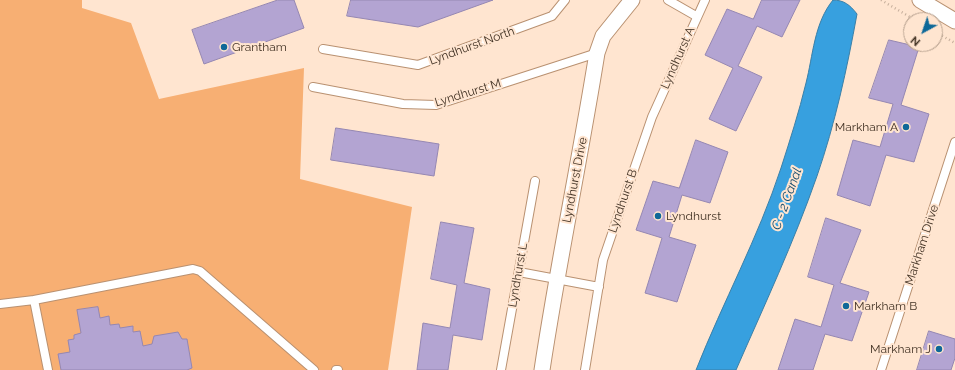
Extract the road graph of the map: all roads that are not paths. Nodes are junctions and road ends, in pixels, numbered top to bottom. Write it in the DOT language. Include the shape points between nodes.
graph roads {
  1 [pos="565,0"];
  2 [pos="632,0"];
  3 [pos="668,0"];
  4 [pos="705,0"];
  5 [pos="920,0"];
  6 [pos="696,16"];
  7 [pos="955,22"];
  8 [pos="322,49"];
  9 [pos="597,52"];
  10 [pos="312,87"];
  11 [pos="652,117"];
  12 [pos="955,142"];
  13 [pos="535,181"];
  14 [pos="519,272"];
  15 [pos="556,280"];
  16 [pos="599,287"];
  17 [pos="34,300"];
  18 [pos="0,304"];
  19 [pos="48,370"];
  20 [pos="314,370"];
  21 [pos="501,370"];
  22 [pos="542,370"];
  23 [pos="585,370"];
  24 [pos="881,370"];
  1 -- 8 [label="lane, Lyndhurst North" via="552,16 418,65"];
  2 -- 9 [label="street, Lyndhurst Drive" via="603,36"];
  3 -- 6 [label="lane"];
  4 -- 6 [label="lane, Lyndhurst A"];
  5 -- 7 [label="street"];
  6 -- 11 [label="lane, Lyndhurst A"];
  9 -- 10 [label="lane, Lyndhurst M" via="436,105 403,104"];
  9 -- 15 [label="street, Lyndhurst Drive" via="580,159"];
  11 -- 16 [label="lane, Lyndhurst B" via="604,260"];
  12 -- 24 [label="lane, Markham Drive"];
  13 -- 14 [label="lane, Lyndhurst L"];
  14 -- 15 [label="lane"];
  14 -- 21 [label="lane, Lyndhurst L"];
  15 -- 16 [label="lane"];
  15 -- 22 [label="street, Lyndhurst Drive"];
  16 -- 23 [label="lane, Lyndhurst B"];
  17 -- 18 [label="lane"];
  17 -- 19 [label="lane"];
  17 -- 20 [label="lane" via="193,269 200,271"];
}
